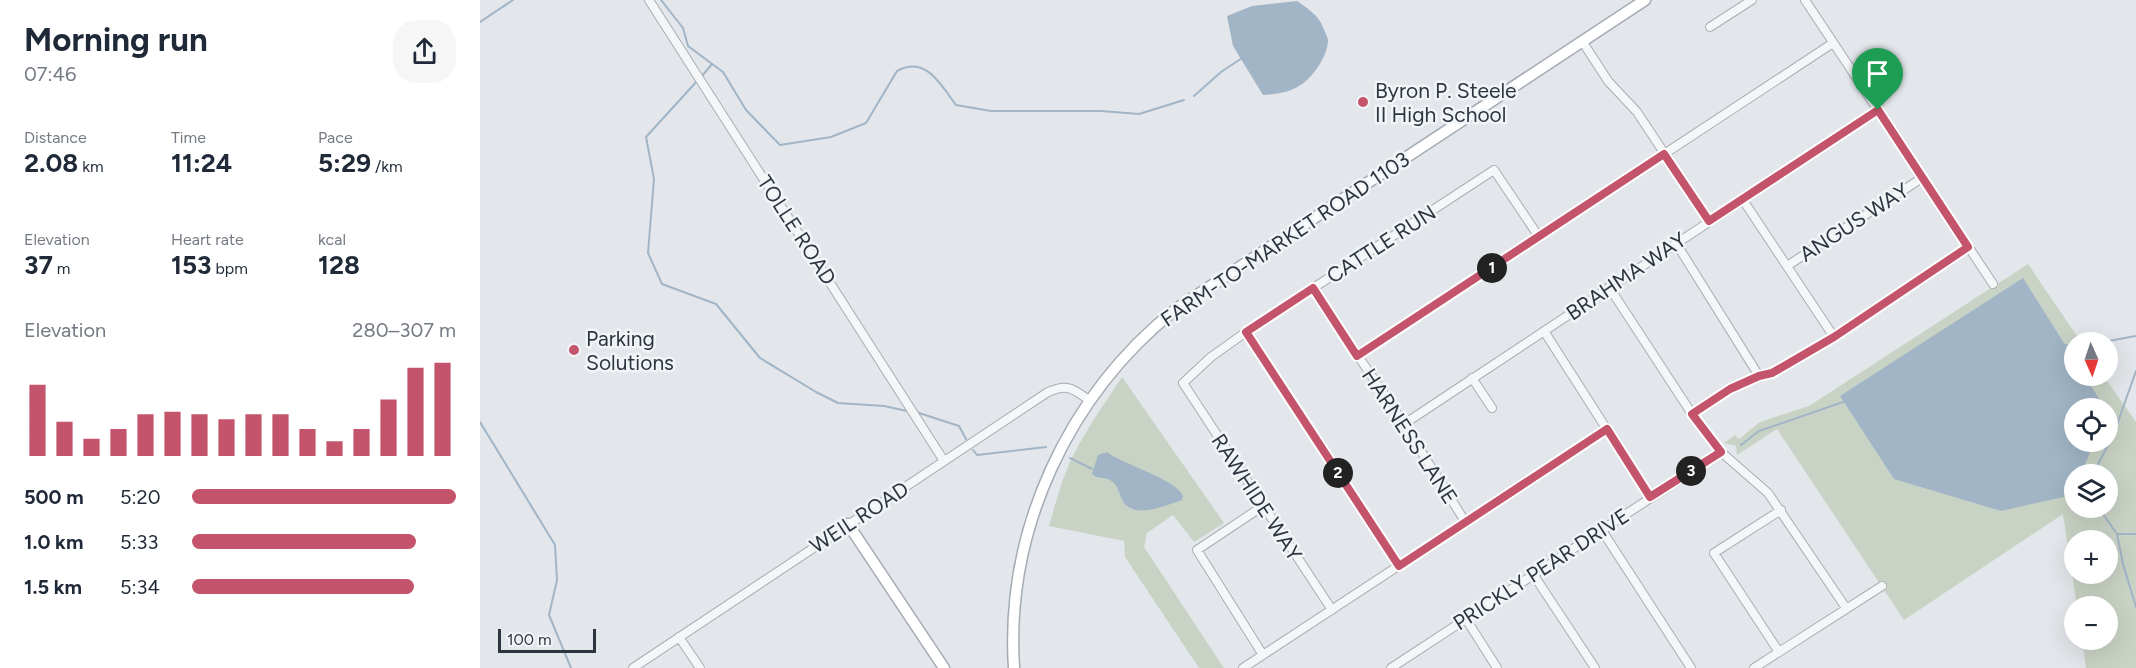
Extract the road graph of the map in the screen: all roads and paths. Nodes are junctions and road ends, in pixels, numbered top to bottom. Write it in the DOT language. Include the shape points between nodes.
graph roads {
  1 [pos="649,0"];
  2 [pos="1645,0"];
  3 [pos="1752,0"];
  4 [pos="1805,0"];
  5 [pos="1710,27"];
  6 [pos="1582,41"];
  7 [pos="1833,43"];
  8 [pos="1878,110"];
  9 [pos="1664,154"];
  10 [pos="1922,178"];
  11 [pos="1743,200"];
  12 [pos="1709,221"];
  13 [pos="1539,237"];
  14 [pos="1676,243"];
  15 [pos="1968,247"];
  16 [pos="1787,266"];
  17 [pos="1993,284"];
  18 [pos="1609,287"];
  19 [pos="1313,288"];
  20 [pos="1544,331"];
  21 [pos="1246,332"];
  22 [pos="1834,337"];
  23 [pos="1357,356"];
  24 [pos="1759,376"];
  25 [pos="1473,378"];
  26 [pos="1183,383"];
  27 [pos="1089,400"];
  28 [pos="1492,408"];
  29 [pos="1692,414"];
  30 [pos="1404,424"];
  31 [pos="1607,429"];
  32 [pos="1721,452"];
  33 [pos="944,461"];
  34 [pos="1650,497"];
  35 [pos="1263,506"];
  36 [pos="1781,510"];
  37 [pos="1466,523"];
  38 [pos="848,524"];
  39 [pos="1601,530"];
  40 [pos="1399,566"];
  41 [pos="1533,574"];
  42 [pos="1882,586"];
  43 [pos="1846,608"];
  44 [pos="1332,610"];
  45 [pos="1466,619"];
  46 [pos="679,637"];
  47 [pos="1779,652"];
  48 [pos="1263,655"];
  49 [pos="1397,666"];
  50 [pos="633,668"];
  51 [pos="700,668"];
  52 [pos="944,668"];
  53 [pos="1014,668"];
  54 [pos="1244,668"];
  55 [pos="1497,668"];
  56 [pos="1595,668"];
  57 [pos="1691,668"];
  58 [pos="1754,668"];
  1 -- 33 [label="street, TOLLE ROAD"];
  2 -- 6 [label="main road, FARM-TO-MARKET ROAD 1103"];
  3 -- 5 [label="street"];
  4 -- 7 [label="street"];
  6 -- 9 [label="street"];
  6 -- 27 [label="main road, FARM-TO-MARKET ROAD 1103" via="1176,309 1119,363"];
  7 -- 8 [label="street"];
  7 -- 9 [label="street"];
  8 -- 10 [label="street"];
  8 -- 11 [label="street, BRAHMA WAY"];
  9 -- 12 [label="street"];
  9 -- 13 [label="street"];
  10 -- 15 [label="street"];
  10 -- 16 [label="street, ANGUS WAY"];
  11 -- 12 [label="street, BRAHMA WAY"];
  11 -- 16 [label="street"];
  12 -- 14 [label="street, BRAHMA WAY"];
  13 -- 19 [label="street, CATTLE RUN" via="1494,170"];
  13 -- 23 [label="street"];
  14 -- 18 [label="street, BRAHMA WAY"];
  14 -- 24 [label="street"];
  15 -- 17 [label="street"];
  15 -- 22 [label="street"];
  16 -- 22 [label="street"];
  18 -- 20 [label="street, BRAHMA WAY"];
  18 -- 29 [label="street"];
  19 -- 21 [label="street, CATTLE RUN"];
  19 -- 23 [label="street, HARNESS LANE"];
  20 -- 25 [label="street, BRAHMA WAY"];
  20 -- 31 [label="street"];
  21 -- 26 [label="street, CATTLE RUN"];
  21 -- 40 [label="street"];
  22 -- 24 [label="street" via="1772,373"];
  23 -- 30 [label="street, HARNESS LANE"];
  24 -- 29 [label="street"];
  25 -- 28 [label="street"];
  25 -- 30 [label="street, BRAHMA WAY"];
  26 -- 35 [label="street, RAWHIDE WAY"];
  27 -- 33 [label="street, WEIL ROAD" via="1067,387 1058,387"];
  27 -- 53 [label="main road, FARM-TO-MARKET ROAD 1103" via="1052,466 1026,536 1015,604"];
  29 -- 32 [label="street"];
  30 -- 37 [label="street, HARNESS LANE"];
  31 -- 34 [label="street"];
  31 -- 37 [label="street"];
  32 -- 34 [label="street, PRICKLY PEAR DRIVE"];
  32 -- 36 [label="street" via="1768,493"];
  33 -- 38 [label="street, WEIL ROAD"];
  34 -- 39 [label="street, PRICKLY PEAR DRIVE"];
  35 -- 44 [label="street, RAWHIDE WAY"];
  35 -- 48 [label="street" via="1197,550"];
  36 -- 43 [label="street"];
  36 -- 47 [label="street" via="1714,553"];
  37 -- 40 [label="street"];
  38 -- 46 [label="street, WEIL ROAD"];
  38 -- 52 [label="main road"];
  39 -- 41 [label="street, PRICKLY PEAR DRIVE"];
  39 -- 57 [label="street"];
  40 -- 44 [label="street"];
  41 -- 45 [label="street, PRICKLY PEAR DRIVE"];
  41 -- 56 [label="street"];
  42 -- 43 [label="street"];
  43 -- 47 [label="street"];
  44 -- 48 [label="street"];
  45 -- 49 [label="street, PRICKLY PEAR DRIVE"];
  45 -- 55 [label="street"];
  46 -- 50 [label="street, WEIL ROAD"];
  46 -- 51 [label="street"];
  47 -- 58 [label="street"];
  48 -- 54 [label="street"];
}
